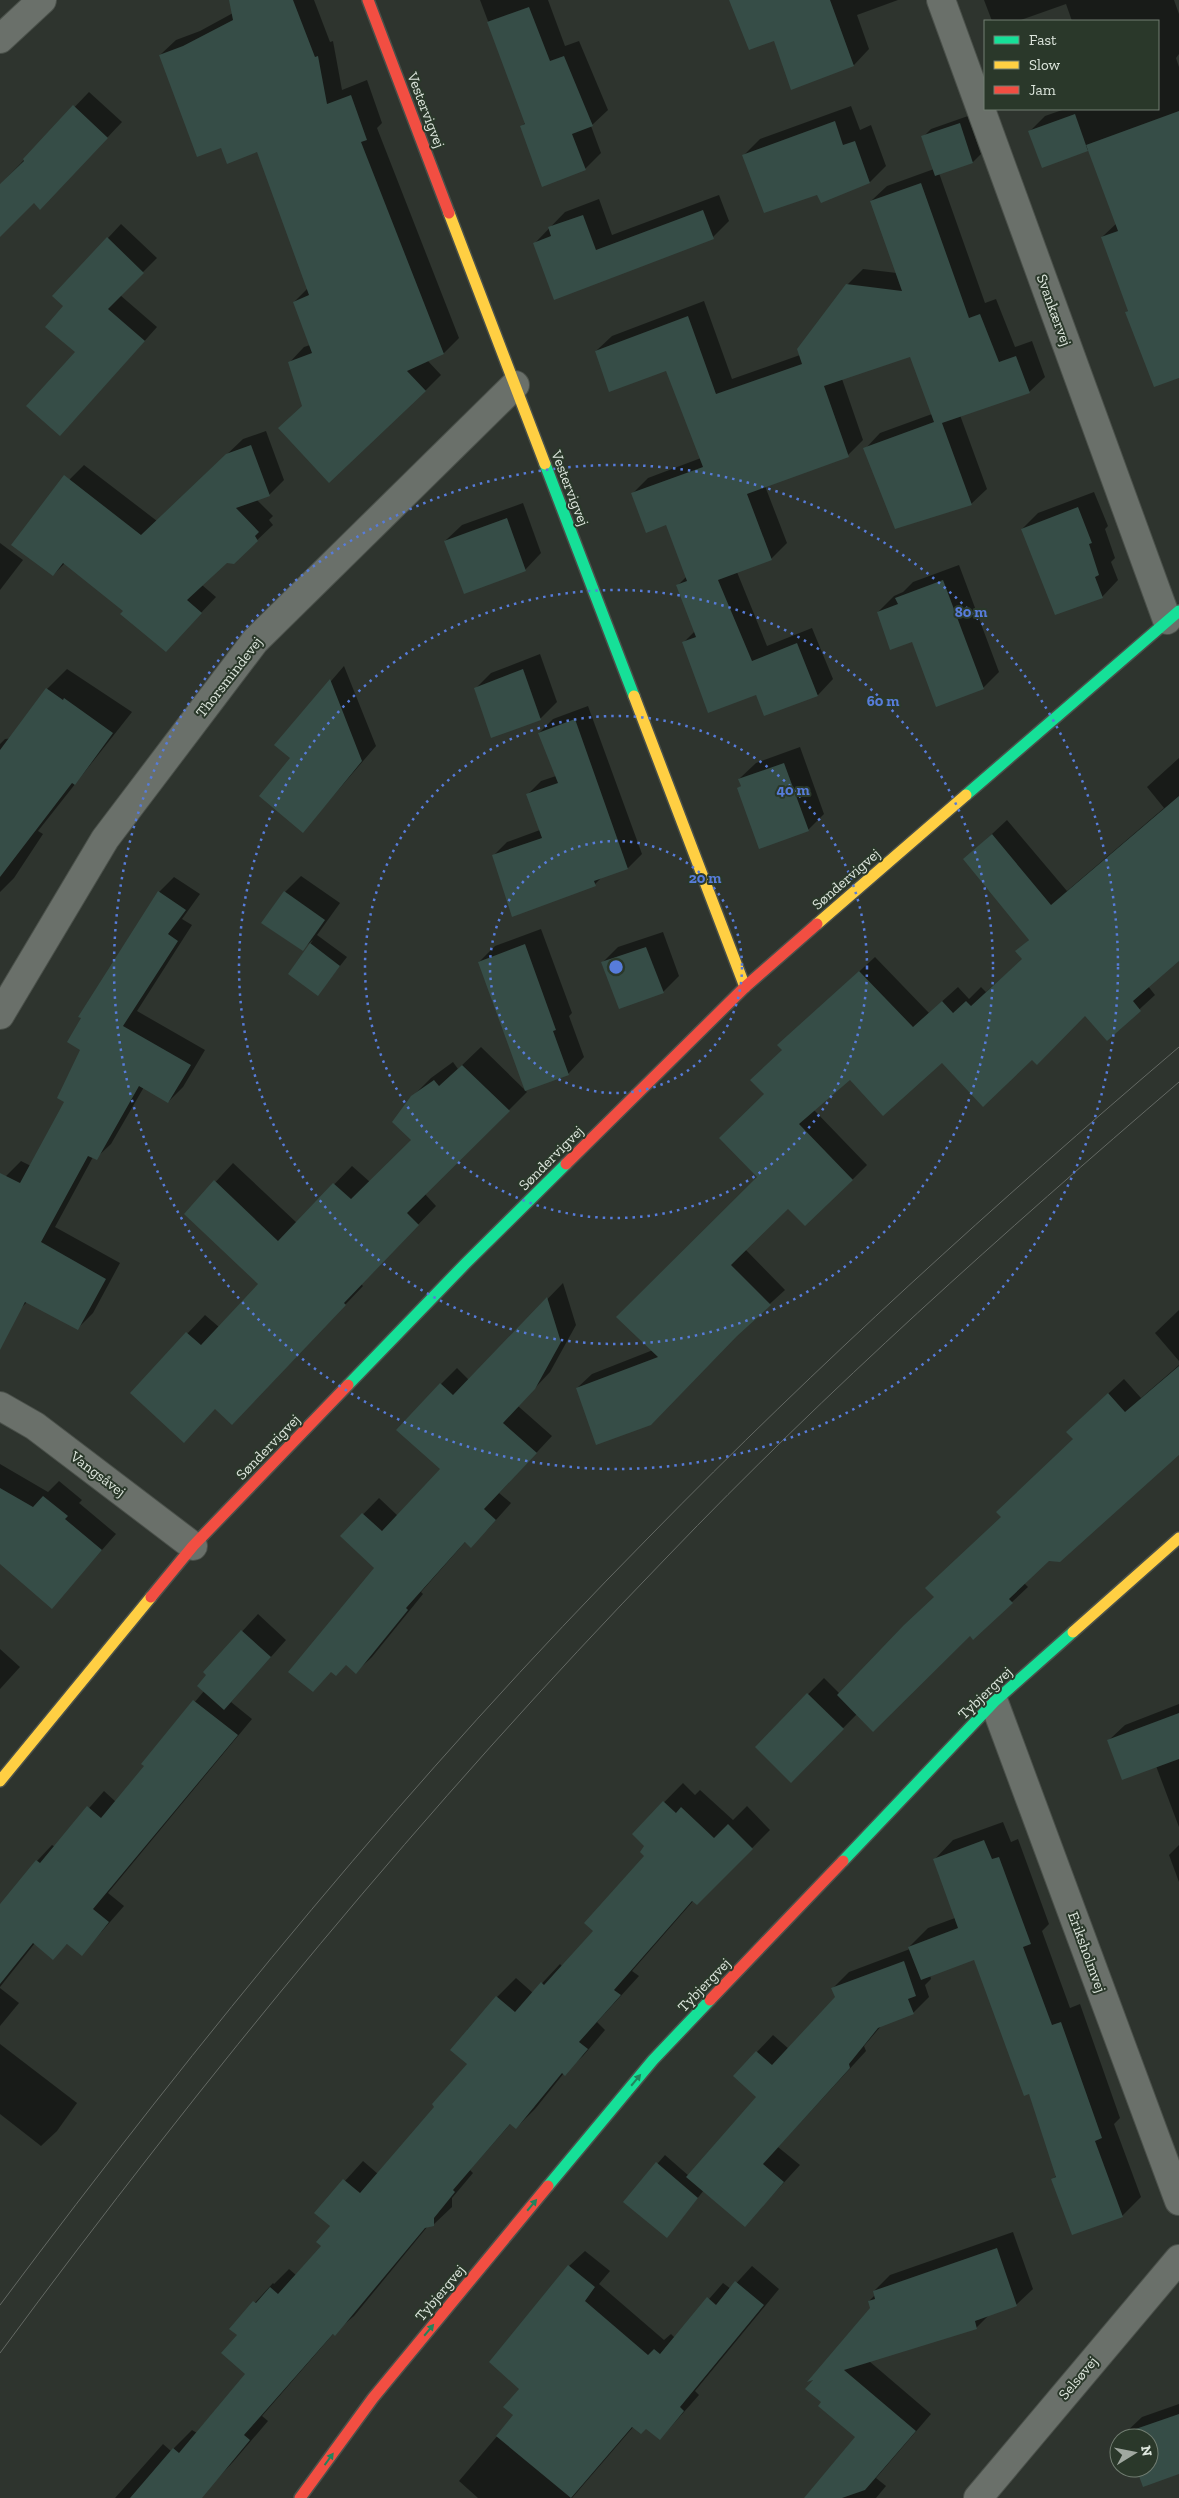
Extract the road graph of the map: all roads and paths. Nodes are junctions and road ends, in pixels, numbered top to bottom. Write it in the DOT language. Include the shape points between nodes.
graph roads {
  1 [pos="42,0"];
  2 [pos="368,0"];
  3 [pos="941,0"];
  4 [pos="0,40"];
  5 [pos="515,385"];
  6 [pos="1173,616"];
  7 [pos="745,987"];
  8 [pos="0,1015"];
  9 [pos="0,1406"];
  10 [pos="1179,1538"];
  11 [pos="193,1546"];
  12 [pos="994,1702"];
  13 [pos="0,1781"];
  14 [pos="1179,2201"];
  15 [pos="1179,2259"];
  16 [pos="300,2498"];
  17 [pos="978,2498"];
  1 -- 4 [label="street"];
  2 -- 5 [label="street, Vestervigvej"];
  3 -- 6 [label="street, Svankærvej"];
  5 -- 7 [label="street, Vestervigvej"];
  5 -- 8 [label="street, Thorsmindevej" via="255,641 106,839"];
  6 -- 7 [label="street, Søndervigvej"];
  7 -- 11 [label="street, Søndervigvej" via="466,1263"];
  9 -- 11 [label="street, Vangsåvej" via="35,1426"];
  10 -- 12 [label="street, Tybjergvej"];
  11 -- 13 [label="street, Søndervigvej"];
  12 -- 14 [label="street, Eriksholmvej"];
  16 -- 12 [label="street, Tybjergvej, one-way" via="373,2398 653,2060"];
  15 -- 17 [label="street, Selsøvej"];
}
